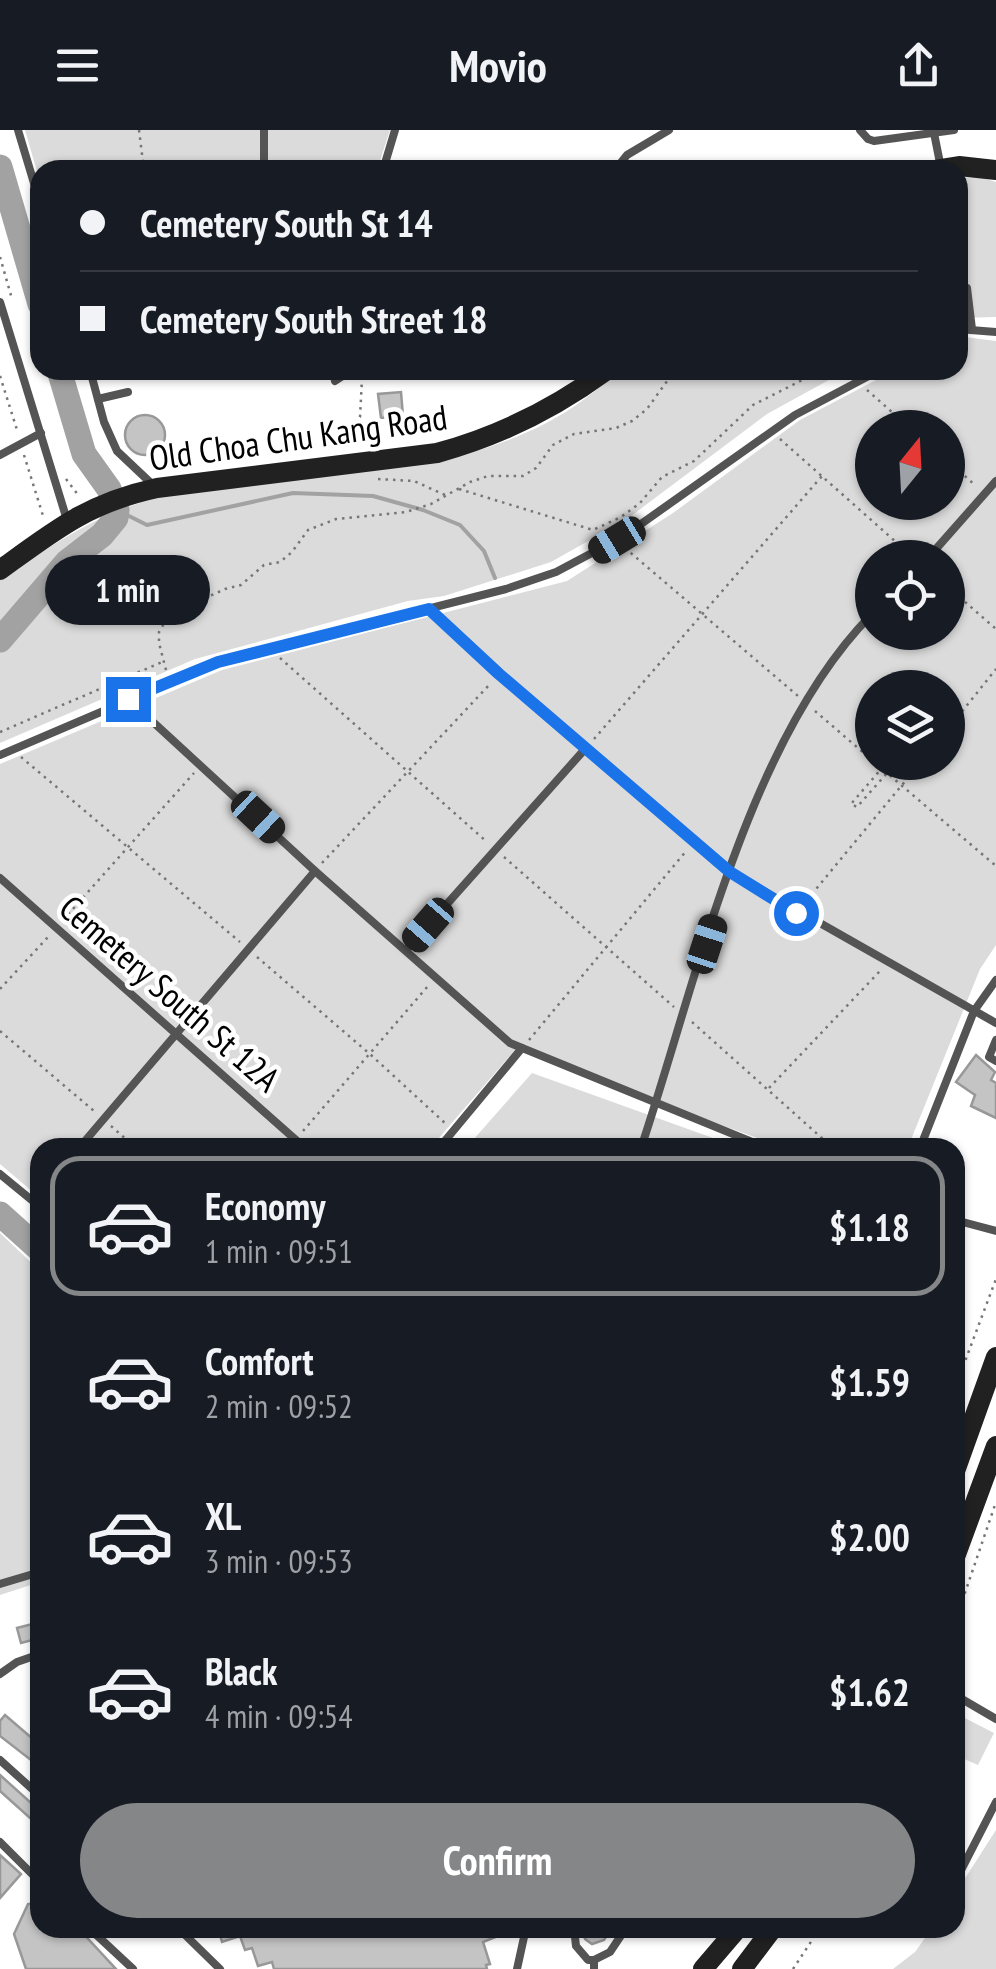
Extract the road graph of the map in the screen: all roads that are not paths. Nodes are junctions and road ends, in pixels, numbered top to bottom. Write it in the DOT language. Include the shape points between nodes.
graph roads {
  1 [pos="18,130"];
  2 [pos="264,130"];
  3 [pos="395,130"];
  4 [pos="670,130"];
  5 [pos="860,130"];
  6 [pos="954,130"];
  7 [pos="934,132"];
  8 [pos="264,160"];
  9 [pos="385,160"];
  10 [pos="623,160"];
  11 [pos="936,160"];
  12 [pos="968,167"];
  13 [pos="30,169"];
  14 [pos="996,170"];
  15 [pos="968,296"];
  16 [pos="0,302"];
  17 [pos="968,329"];
  18 [pos="972,329"];
  19 [pos="996,332"];
  20 [pos="93,380"];
  21 [pos="592,380"];
  22 [pos="862,380"];
  23 [pos="128,392"];
  24 [pos="98,400"];
  25 [pos="41,433"];
  26 [pos="0,455"];
  27 [pos="996,481"];
  28 [pos="156,488"];
  29 [pos="67,520"];
  30 [pos="944,540"];
  31 [pos="0,570"];
  32 [pos="429,609"];
  33 [pos="855,637"];
  34 [pos="128,699"];
  35 [pos="585,749"];
  36 [pos="0,755"];
  37 [pos="314,871"];
  38 [pos="730,872"];
  39 [pos="0,878"];
  40 [pos="406,950"];
  41 [pos="996,980"];
  42 [pos="974,1012"];
  43 [pos="996,1023"];
  44 [pos="174,1034"];
  45 [pos="996,1040"];
  46 [pos="522,1048"];
  47 [pos="996,1061"];
  48 [pos="656,1103"];
  49 [pos="87,1138"];
  50 [pos="294,1138"];
  51 [pos="447,1138"];
  52 [pos="644,1138"];
  53 [pos="742,1138"];
  54 [pos="924,1138"];
  55 [pos="0,1174"];
  56 [pos="30,1194"];
  57 [pos="965,1223"];
  58 [pos="996,1231"];
  59 [pos="996,1357"];
  60 [pos="965,1443"];
  61 [pos="996,1446"];
  62 [pos="965,1506"];
  63 [pos="30,1575"];
  64 [pos="0,1584"];
  65 [pos="30,1658"];
  66 [pos="0,1674"];
  67 [pos="965,1701"];
  68 [pos="996,1719"];
  69 [pos="0,1760"];
  70 [pos="30,1787"];
  71 [pos="995,1810"];
  72 [pos="0,1842"];
  73 [pos="965,1864"];
  74 [pos="30,1872"];
  75 [pos="100,1938"];
  76 [pos="188,1938"];
  77 [pos="524,1938"];
  78 [pos="575,1938"];
  79 [pos="619,1938"];
  80 [pos="730,1938"];
  81 [pos="765,1938"];
  82 [pos="594,1965"];
  83 [pos="133,1969"];
  84 [pos="220,1969"];
  85 [pos="517,1969"];
  86 [pos="704,1969"];
  87 [pos="742,1969"];
  1 -- 13 [label="lane"];
  2 -- 8 [label="lane"];
  3 -- 9 [label="lane"];
  4 -- 10 [label="lane"];
  5 -- 7 [label="lane" via="874,141"];
  6 -- 7 [label="lane"];
  7 -- 11 [label="lane"];
  12 -- 14 [label="street"];
  15 -- 18 [label="lane"];
  16 -- 25 [label="lane"];
  17 -- 18 [label="lane"];
  18 -- 19 [label="lane"];
  20 -- 24 [label="lane"];
  21 -- 28 [label="street, Old Choa Chu Kang Road" via="546,411 437,453"];
  22 -- 32 [label="lane" via="795,415 617,540 556,572"];
  23 -- 24 [label="lane"];
  24 -- 28 [label="lane" via="117,451"];
  25 -- 26 [label="lane"];
  25 -- 29 [label="lane"];
  27 -- 30 [label="lane"];
  28 -- 29 [label="street, Old Choa Chu Kang Road"];
  29 -- 31 [label="street, Old Choa Chu Kang Road"];
  32 -- 34 [label="lane" via="218,662"];
  32 -- 35 [label="lane"];
  33 -- 38 [label="lane" via="806,702"];
  34 -- 36 [label="lane"];
  34 -- 37 [label="lane"];
  35 -- 38 [label="lane"];
  35 -- 40 [label="lane"];
  37 -- 40 [label="lane"];
  37 -- 44 [label="lane"];
  38 -- 42 [label="lane"];
  38 -- 48 [label="lane"];
  39 -- 44 [label="lane, Cemetery South St 12A"];
  40 -- 46 [label="lane"];
  41 -- 42 [label="lane"];
  42 -- 43 [label="lane"];
  42 -- 54 [label="lane"];
  44 -- 49 [label="lane"];
  44 -- 50 [label="lane, Cemetery South St 12A"];
  45 -- 47 [label="lane" via="989,1057"];
  46 -- 48 [label="lane"];
  46 -- 51 [label="lane"];
  48 -- 52 [label="lane"];
  48 -- 53 [label="lane"];
  55 -- 56 [label="lane"];
  57 -- 58 [label="lane"];
  59 -- 60 [label="street"];
  61 -- 62 [label="street"];
  63 -- 64 [label="lane"];
  65 -- 66 [label="lane"];
  67 -- 68 [label="lane"];
  69 -- 70 [label="lane"];
  71 -- 73 [label="lane"];
  72 -- 74 [label="lane"];
  75 -- 83 [label="lane"];
  76 -- 84 [label="lane"];
  77 -- 85 [label="lane"];
  78 -- 82 [label="lane"];
  79 -- 82 [label="lane"];
  80 -- 86 [label="street"];
  81 -- 87 [label="street"];
}
